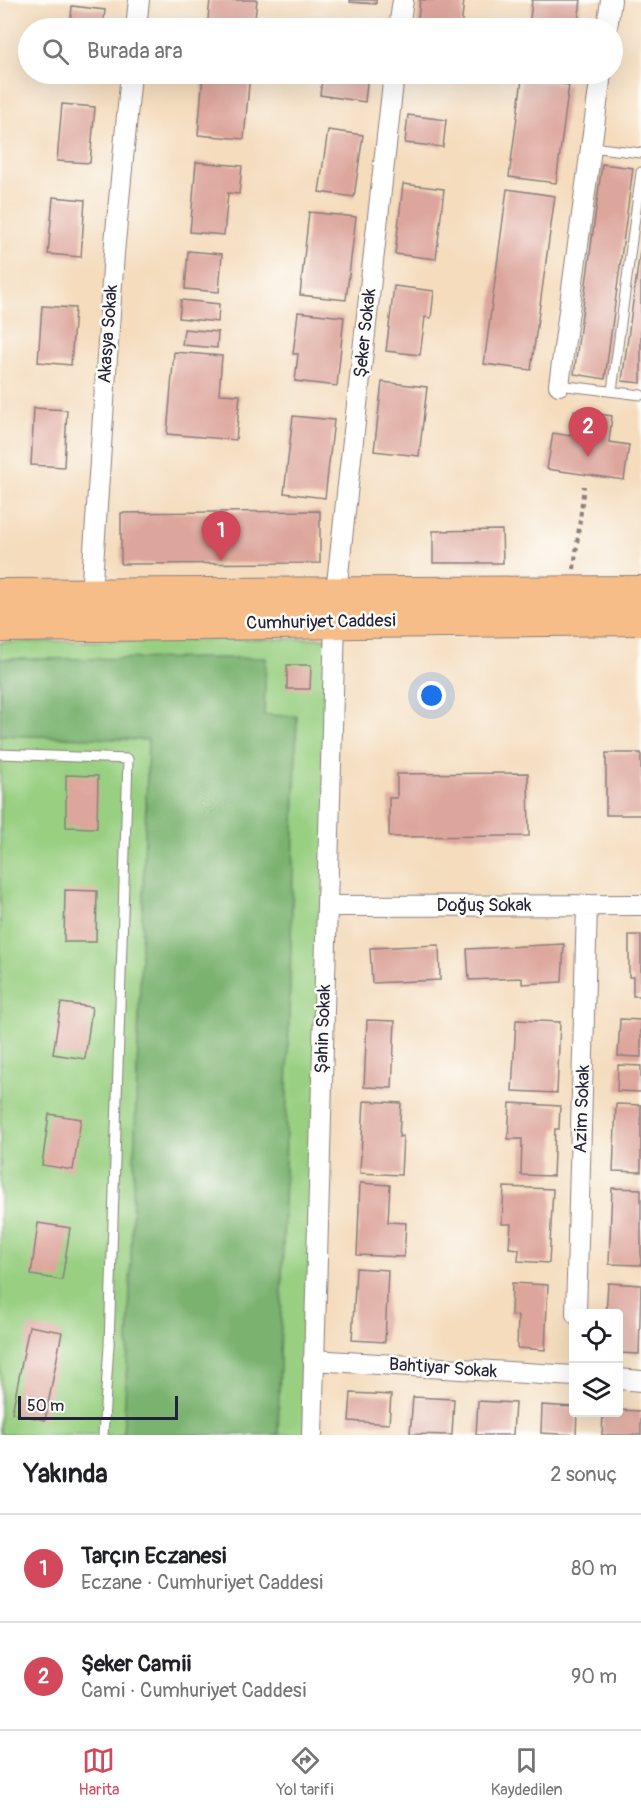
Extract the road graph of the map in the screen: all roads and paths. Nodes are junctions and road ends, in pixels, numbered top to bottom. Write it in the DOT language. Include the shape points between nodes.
graph roads {
  1 [pos="139,0"];
  2 [pos="402,0"];
  3 [pos="610,0"];
  4 [pos="137,18"];
  5 [pos="400,18"];
  6 [pos="608,18"];
  7 [pos="130,84"];
  8 [pos="393,84"];
  9 [pos="600,84"];
  10 [pos="591,147"];
  11 [pos="641,153"];
  12 [pos="641,172"];
  13 [pos="560,385"];
  14 [pos="612,391"];
  15 [pos="641,395"];
  16 [pos="584,486"];
  17 [pos="573,576"];
  18 [pos="641,592"];
  19 [pos="0,595"];
  20 [pos="91,595"];
  21 [pos="336,607"];
  22 [pos="641,618"];
  23 [pos="0,626"];
  24 [pos="0,754"];
  25 [pos="587,905"];
  26 [pos="641,905"];
  27 [pos="327,906"];
  28 [pos="576,1309"];
  29 [pos="314,1360"];
  30 [pos="569,1376"];
  31 [pos="623,1379"];
  32 [pos="641,1381"];
  33 [pos="104,1435"];
  34 [pos="312,1435"];
  1 -- 4 [label="street"];
  2 -- 5 [label="street"];
  3 -- 6 [label="street"];
  7 -- 20 [label="street, Akasya Sokak" via="114,253"];
  8 -- 21 [label="street, Şeker Sokak"];
  9 -- 10 [label="street"];
  10 -- 11 [label="lane"];
  10 -- 13 [label="street"];
  12 -- 14 [label="lane"];
  13 -- 14 [label="lane"];
  14 -- 15 [label="lane"];
  16 -- 17 [label="path"];
  18 -- 21 [label="highway, Cumhuriyet Caddesi"];
  19 -- 20 [label="highway, Cumhuriyet Caddesi"];
  20 -- 21 [label="highway, Cumhuriyet Caddesi"];
  21 -- 22 [label="highway, Cumhuriyet Caddesi"];
  21 -- 23 [label="highway, Cumhuriyet Caddesi"];
  21 -- 27 [label="street, Şahin Sokak"];
  24 -- 33 [label="lane" via="128,759"];
  25 -- 26 [label="street, Doğuş Sokak"];
  25 -- 27 [label="street, Doğuş Sokak"];
  25 -- 28 [label="street, Azim Sokak"];
  27 -- 29 [label="street, Şahin Sokak"];
  29 -- 30 [label="street, Bahtiyar Sokak"];
  29 -- 34 [label="street, Şahin Sokak"];
  31 -- 32 [label="street"];
}
